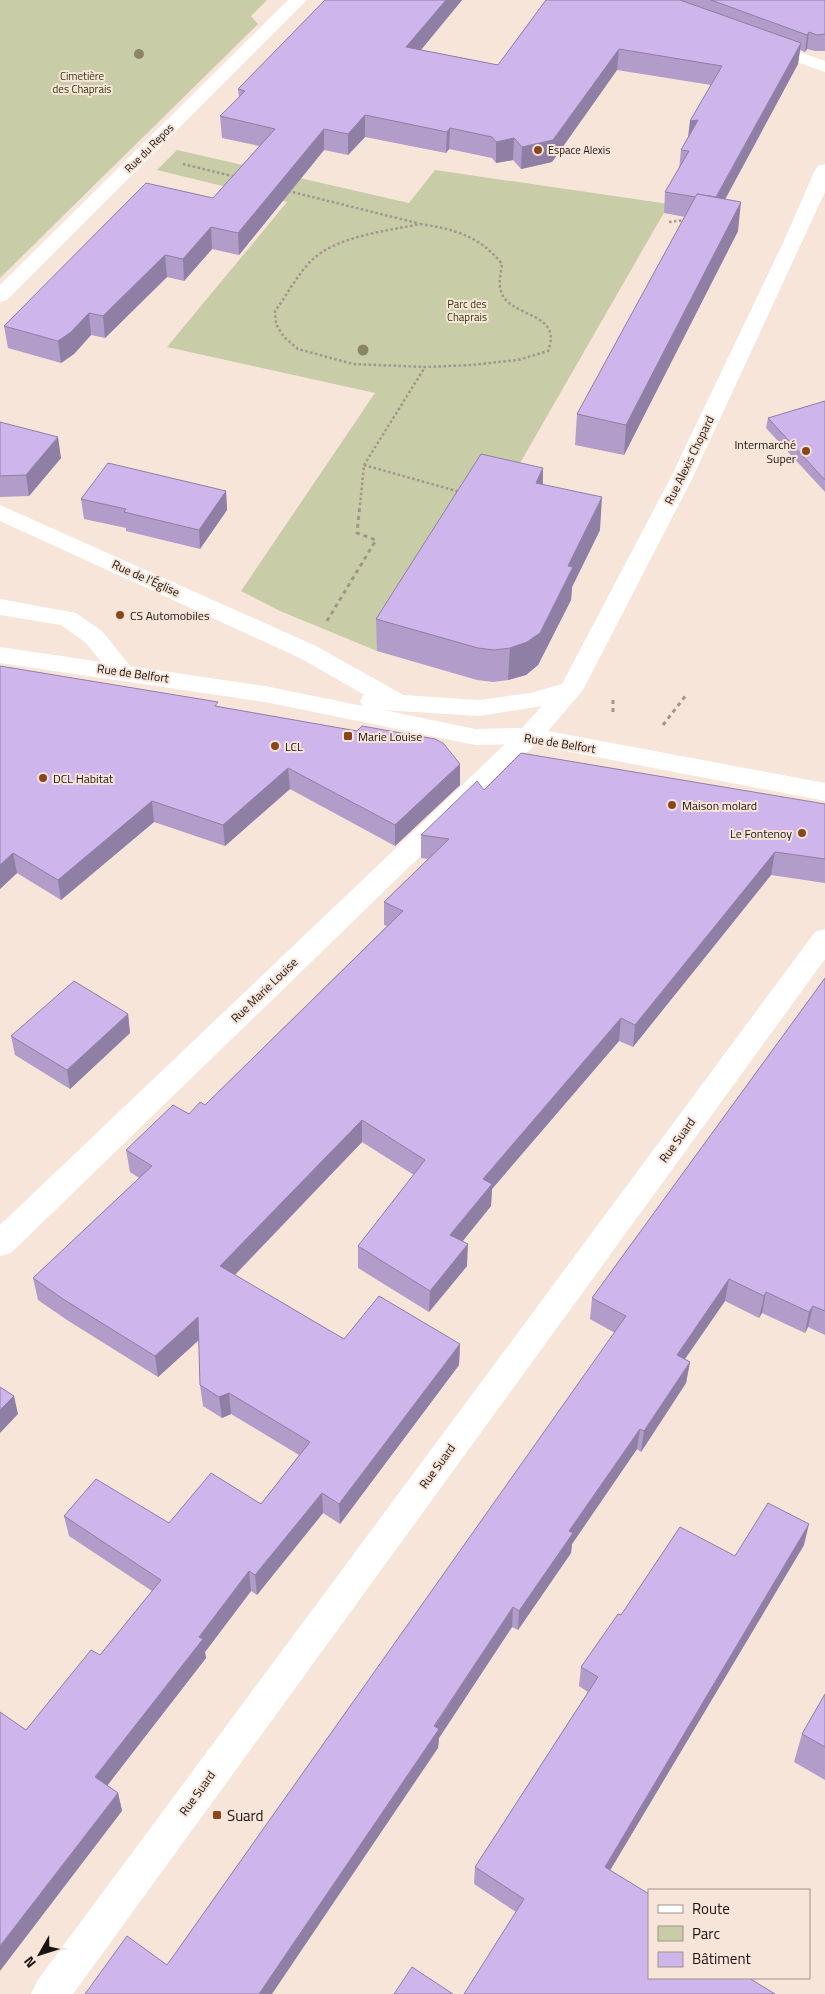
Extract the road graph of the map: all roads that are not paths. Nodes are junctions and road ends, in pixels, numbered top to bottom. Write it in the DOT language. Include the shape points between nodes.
graph roads {
  1 [pos="298,0"];
  2 [pos="745,37"];
  3 [pos="825,67"];
  4 [pos="825,170"];
  5 [pos="0,296"];
  6 [pos="0,512"];
  7 [pos="0,607"];
  8 [pos="0,655"];
  9 [pos="123,672"];
  10 [pos="571,690"];
  11 [pos="265,694"];
  12 [pos="398,703"];
  13 [pos="529,736"];
  14 [pos="825,792"];
  15 [pos="825,939"];
  16 [pos="0,1244"];
  17 [pos="50,1994"];
  1 -- 5 [label="street, Rue du Repos"];
  2 -- 3 [label="street"];
  4 -- 10 [label="street, Rue Alexis Chopard" via="681,480"];
  6 -- 12 [label="street, Rue de l’Église" via="308,652"];
  7 -- 9 [label="street" via="68,618 94,637"];
  8 -- 9 [label="street, Rue de Belfort"];
  9 -- 11 [label="street, Rue de Belfort"];
  10 -- 12 [label="street, Rue de Belfort" via="530,701 479,708"];
  10 -- 13 [label="street, Rue Alexis Chopard"];
  11 -- 12 [label="street, Rue de Belfort"];
  11 -- 13 [label="street, Rue de Belfort" via="475,737"];
  13 -- 14 [label="street, Rue de Belfort"];
  13 -- 16 [label="street, Rue Marie Louise"];
  15 -- 17 [label="street, Rue Suard"];
}
